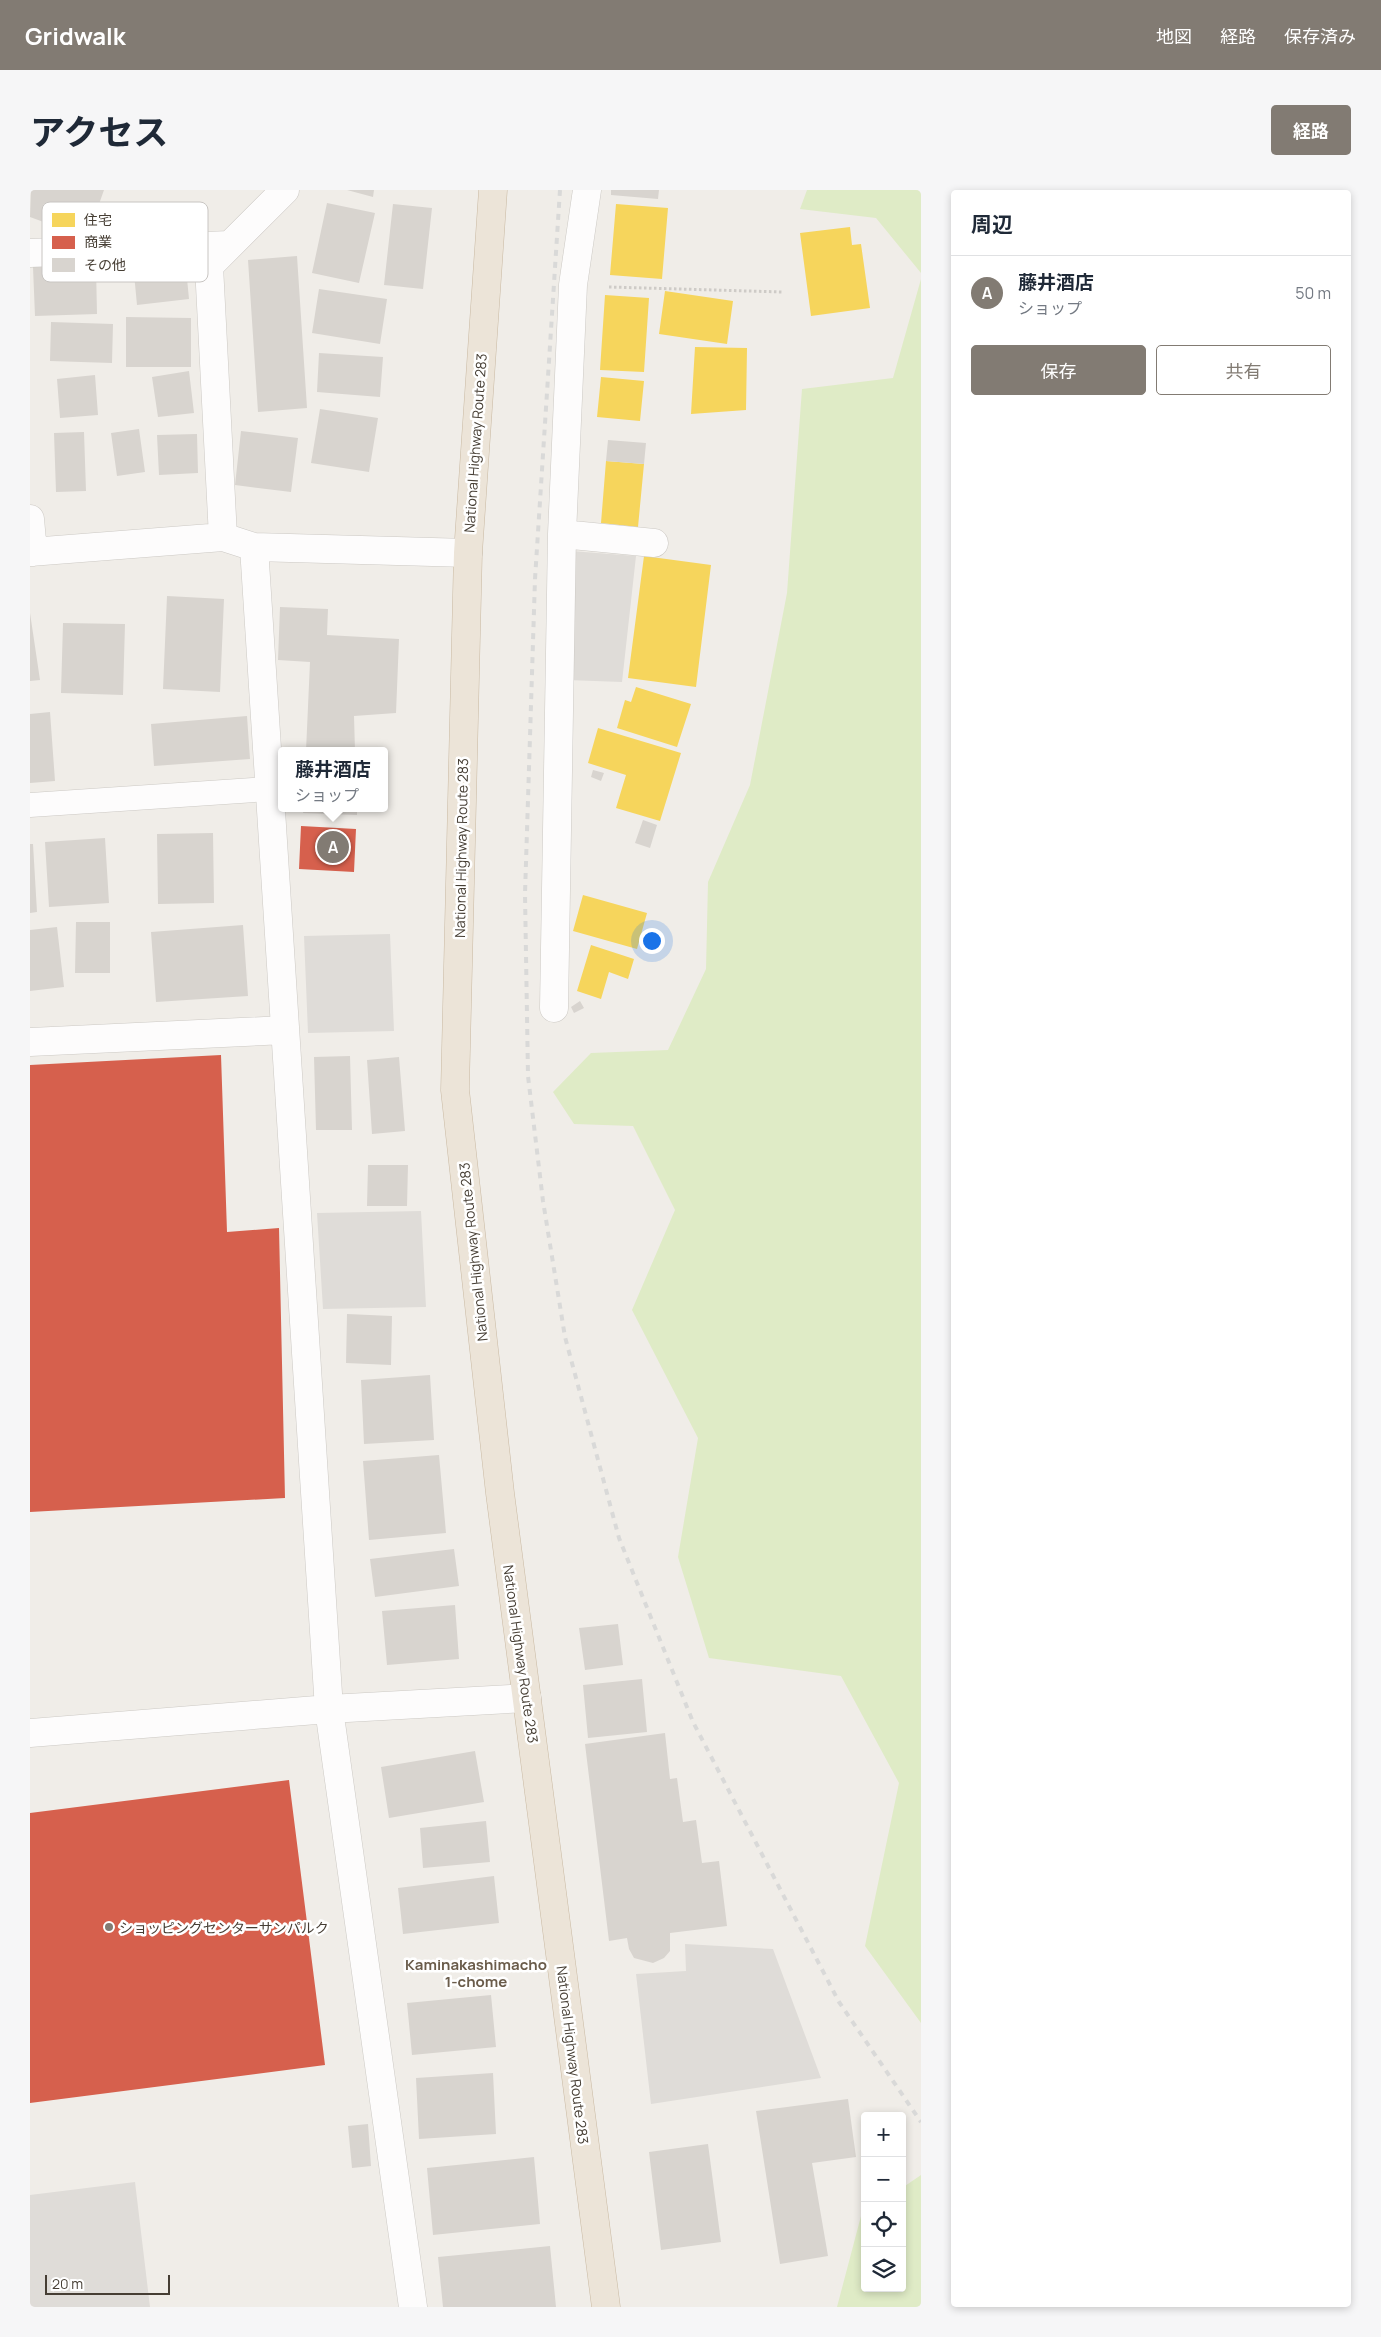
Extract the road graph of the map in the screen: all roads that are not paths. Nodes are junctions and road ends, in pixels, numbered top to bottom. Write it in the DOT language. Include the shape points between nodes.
graph roads {
  1 [pos="284,190"];
  2 [pos="493,190"];
  3 [pos="587,190"];
  4 [pos="230,245"];
  5 [pos="208,246"];
  6 [pos="30,519"];
  7 [pos="562,534"];
  8 [pos="223,537"];
  9 [pos="654,543"];
  10 [pos="254,548"];
  11 [pos="31,552"];
  12 [pos="468,553"];
  13 [pos="269,789"];
  14 [pos="30,805"];
  15 [pos="554,1008"];
  16 [pos="285,1030"];
  17 [pos="30,1042"];
  18 [pos="527,1698"];
  19 [pos="329,1709"];
  20 [pos="30,1733"];
  21 [pos="412,2307"];
  22 [pos="606,2307"];
  1 -- 4 [label="street"];
  2 -- 12 [label="highway, National Highway Route 283"];
  3 -- 7 [label="street" via="574,285"];
  4 -- 5 [label="street"];
  4 -- 8 [label="street" via="208,266"];
  6 -- 11 [label="street"];
  7 -- 9 [label="street"];
  7 -- 15 [label="street"];
  8 -- 10 [label="street"];
  8 -- 11 [label="street"];
  10 -- 12 [label="street"];
  10 -- 13 [label="street"];
  12 -- 18 [label="highway, National Highway Route 283" via="455,1090 500,1493"];
  13 -- 14 [label="lane"];
  13 -- 16 [label="street"];
  16 -- 17 [label="street"];
  16 -- 19 [label="street"];
  18 -- 19 [label="street"];
  18 -- 22 [label="highway, National Highway Route 283"];
  19 -- 20 [label="street"];
  19 -- 21 [label="street"];
}
